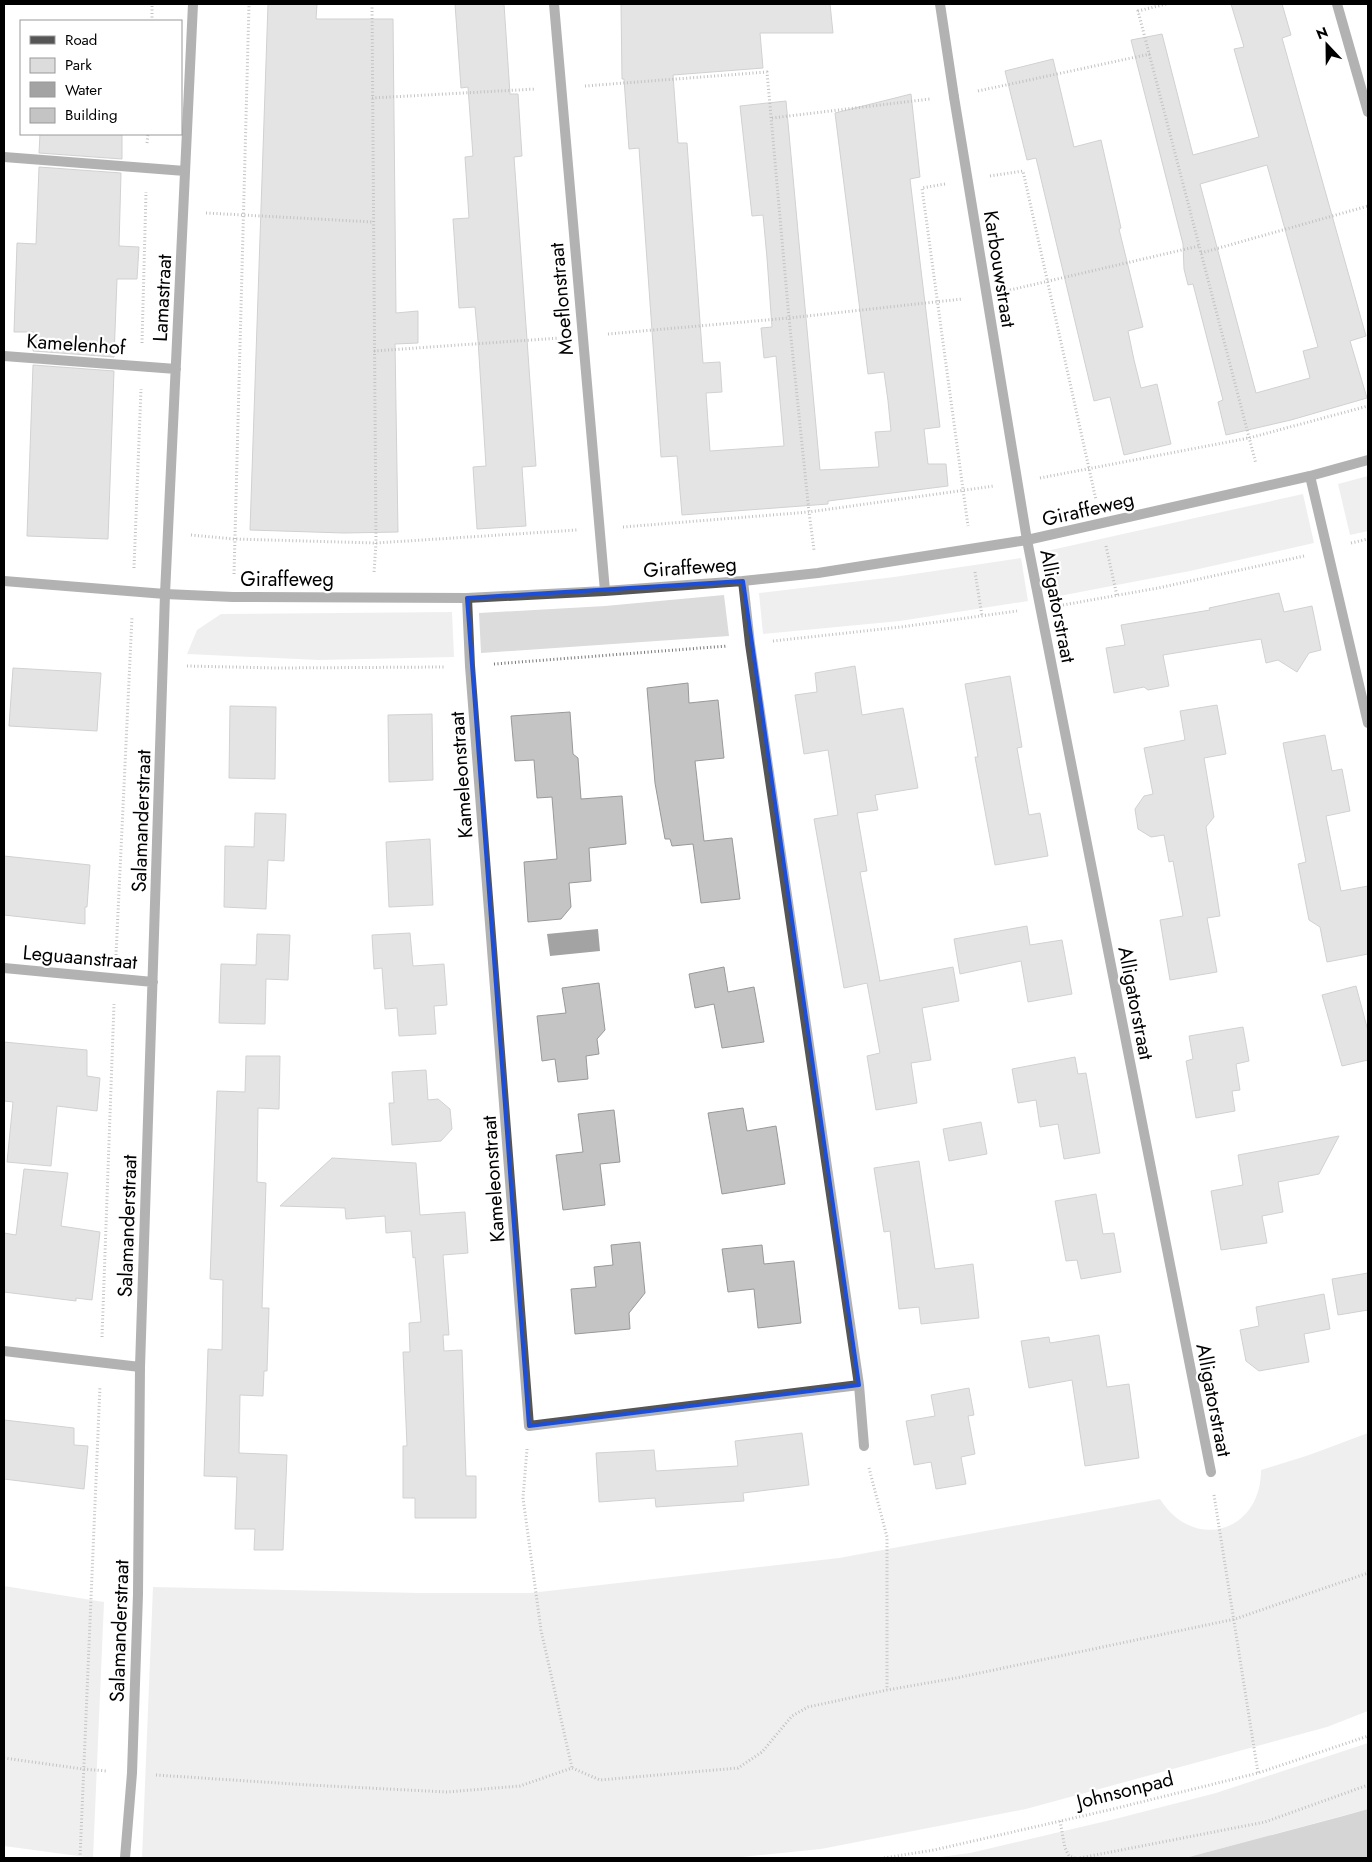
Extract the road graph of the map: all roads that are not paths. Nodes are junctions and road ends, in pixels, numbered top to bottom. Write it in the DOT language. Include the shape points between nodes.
graph roads {
  1 [pos="193,4"];
  2 [pos="554,4"];
  3 [pos="940,4"];
  4 [pos="1337,4"];
  5 [pos="1368,112"];
  6 [pos="4,158"];
  7 [pos="185,171"];
  8 [pos="4,356"];
  9 [pos="176,369"];
  10 [pos="1368,460"];
  11 [pos="1310,476"];
  12 [pos="1027,540"];
  13 [pos="4,581"];
  14 [pos="743,581"];
  15 [pos="605,591"];
  16 [pos="165,594"];
  17 [pos="467,598"];
  18 [pos="1368,723"];
  19 [pos="4,968"];
  20 [pos="153,982"];
  21 [pos="4,1351"];
  22 [pos="140,1367"];
  23 [pos="859,1385"];
  24 [pos="864,1446"];
  25 [pos="1210,1472"];
  26 [pos="125,1858"];
  1 -- 7 [label="street, Lamastraat"];
  2 -- 15 [label="street, Moeflonstraat"];
  3 -- 12 [label="street, Karbouwstraat"];
  4 -- 5 [label="street"];
  6 -- 7 [label="street"];
  7 -- 9 [label="street, Lamastraat"];
  8 -- 9 [label="street, Kamelenhof"];
  9 -- 16 [label="street, Lamastraat"];
  10 -- 11 [label="street, Giraffeweg"];
  11 -- 12 [label="street, Giraffeweg"];
  11 -- 18 [label="street"];
  12 -- 14 [label="street, Giraffeweg" via="818,573"];
  12 -- 25 [label="street, Alligatorstraat"];
  13 -- 16 [label="street, Giraffeweg"];
  14 -- 15 [label="street, Giraffeweg"];
  14 -- 23 [label="street"];
  15 -- 17 [label="street, Giraffeweg"];
  16 -- 17 [label="street, Giraffeweg"];
  16 -- 20 [label="street, Salamanderstraat"];
  17 -- 23 [label="street, Kameleonstraat" via="530,1426"];
  19 -- 20 [label="street, Leguaanstraat"];
  20 -- 22 [label="street, Salamanderstraat"];
  21 -- 22 [label="street"];
  22 -- 26 [label="street, Salamanderstraat" via="138,1594 132,1773"];
  23 -- 24 [label="street"];
}
